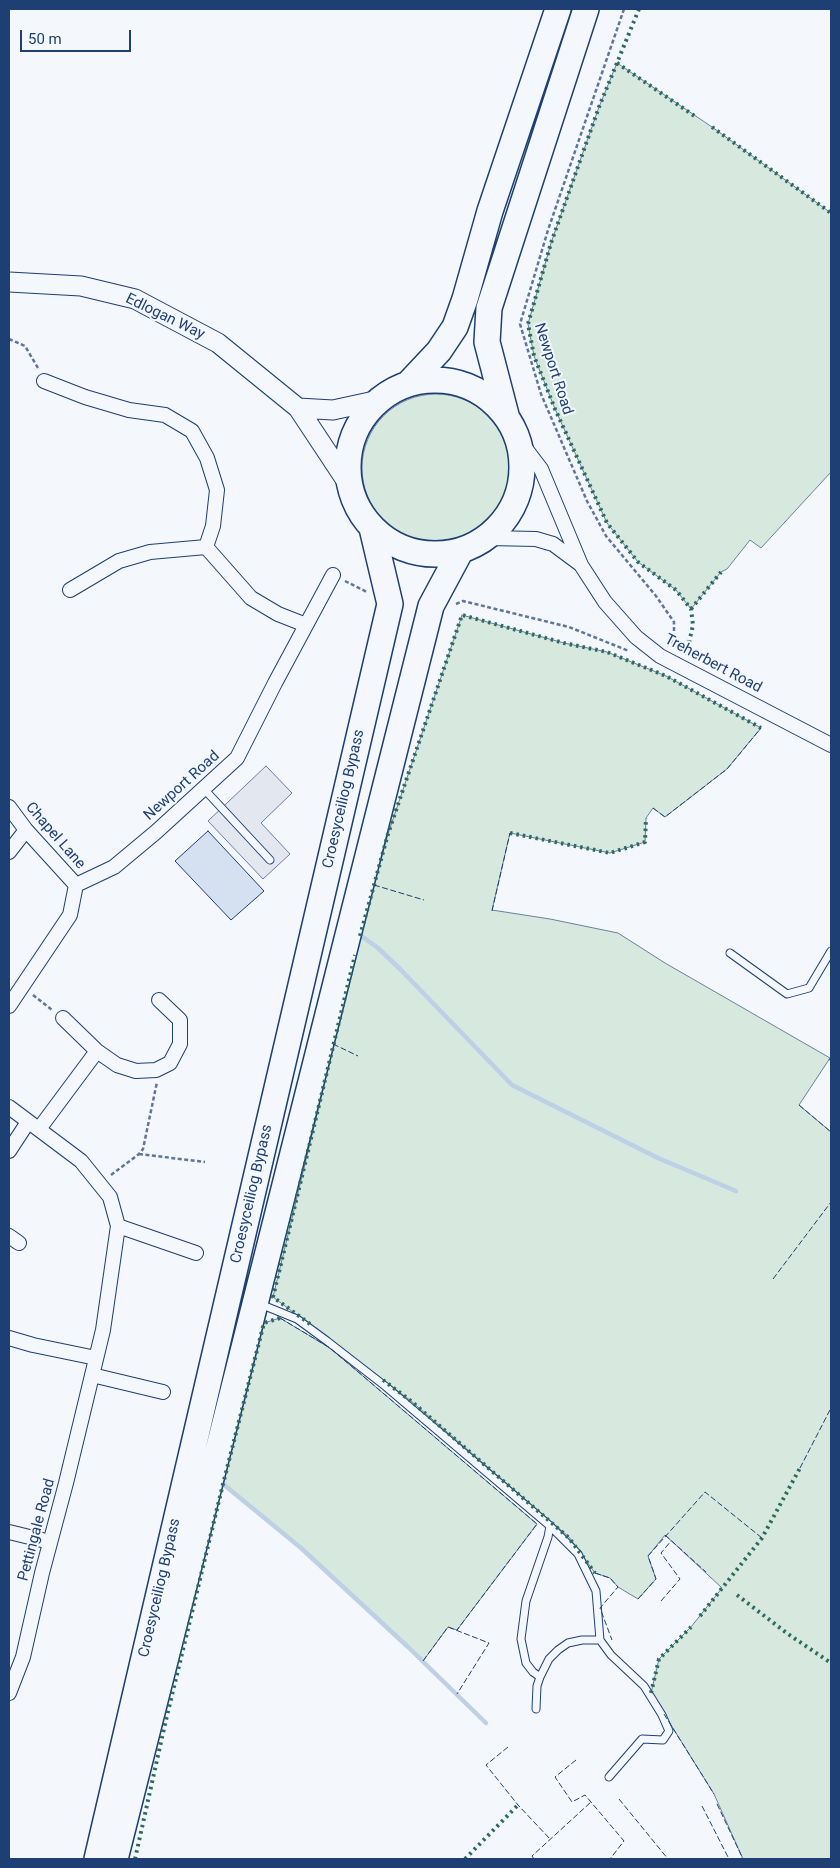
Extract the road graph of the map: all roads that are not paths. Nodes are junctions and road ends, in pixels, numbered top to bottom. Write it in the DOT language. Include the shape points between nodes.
graph roads {
  1 [pos="558,9"];
  2 [pos="586,9"];
  3 [pos="9,282"];
  4 [pos="44,381"];
  5 [pos="408,384"];
  6 [pos="379,400"];
  7 [pos="298,408"];
  8 [pos="506,414"];
  9 [pos="519,440"];
  10 [pos="349,485"];
  11 [pos="372,528"];
  12 [pos="488,538"];
  13 [pos="206,547"];
  14 [pos="460,552"];
  15 [pos="581,565"];
  16 [pos="333,575"];
  17 [pos="70,590"];
  18 [pos="306,624"];
  19 [pos="831,745"];
  20 [pos="204,789"];
  21 [pos="9,807"];
  22 [pos="26,830"];
  23 [pos="9,852"];
  24 [pos="270,860"];
  25 [pos="76,885"];
  26 [pos="831,951"];
  27 [pos="730,953"];
  28 [pos="159,1000"];
  29 [pos="9,1006"];
  30 [pos="63,1018"];
  31 [pos="97,1051"];
  32 [pos="9,1107"];
  33 [pos="33,1125"];
  34 [pos="9,1151"];
  35 [pos="118,1226"];
  36 [pos="196,1253"];
  37 [pos="255,1302"];
  38 [pos="9,1338"];
  39 [pos="96,1358"];
  40 [pos="92,1375"];
  41 [pos="163,1392"];
  42 [pos="550,1526"];
  43 [pos="9,1532"];
  44 [pos="50,1542"];
  45 [pos="600,1640"];
  46 [pos="540,1677"];
  47 [pos="9,1693"];
  48 [pos="536,1710"];
  49 [pos="609,1777"];
  50 [pos="97,1859"];
  51 [pos="115,1859"];
  1 -- 5 [label="highway" via="455,327 439,352"];
  2 -- 8 [label="highway" via="489,308 487,342"];
  3 -- 7 [label="street, Edlogan Way" via="81,286 135,300 218,343"];
  4 -- 13 [label="street" via="129,410 165,415 192,431 207,458 217,490 213,526"];
  5 -- 6 [label="highway"];
  5 -- 8 [label="highway" via="435,380 462,384 486,396"];
  6 -- 7 [label="street" via="333,410"];
  6 -- 10 [label="highway" via="363,418 352,438 348,461"];
  7 -- 10 [label="street, Edlogan Way"];
  8 -- 9 [label="highway"];
  9 -- 12 [label="highway" via="524,468 519,495 507,519"];
  9 -- 15 [label="street, Treherbert Road" via="541,469"];
  10 -- 11 [label="highway" via="357,508"];
  11 -- 14 [label="highway" via="391,543 413,552 436,555"];
  11 -- 50 [label="highway, Croesyceiliog Bypass" via="390,604"];
  12 -- 14 [label="highway"];
  12 -- 15 [label="street, Treherbert Road" via="536,539 553,544"];
  13 -- 17 [label="street" via="150,552 119,561"];
  13 -- 18 [label="street" via="251,598 278,614"];
  14 -- 37 [label="highway, Croesyceiliog Bypass" via="430,609"];
  15 -- 19 [label="street, Treherbert Road" via="605,602 636,637 660,656"];
  16 -- 18 [label="street, Newport Road"];
  18 -- 20 [label="street, Newport Road" via="238,758"];
  20 -- 24 [label="lane"];
  20 -- 25 [label="street, Newport Road" via="114,867"];
  21 -- 22 [label="street, Chapel Lane"];
  22 -- 23 [label="street"];
  22 -- 25 [label="street, Chapel Lane"];
  25 -- 29 [label="street" via="70,916"];
  26 -- 27 [label="lane" via="809,988 788,994"];
  28 -- 31 [label="street" via="180,1020 180,1044 170,1062 156,1070 136,1071 117,1065"];
  30 -- 31 [label="street"];
  31 -- 33 [label="street"];
  32 -- 33 [label="street, Pettingale Road"];
  33 -- 34 [label="street"];
  33 -- 35 [label="street, Pettingale Road" via="81,1161 110,1197"];
  35 -- 36 [label="street"];
  35 -- 39 [label="street, Pettingale Road"];
  37 -- 42 [label="lane" via="297,1319 327,1341"];
  37 -- 51 [label="highway, Croesyceiliog Bypass"];
  38 -- 39 [label="street"];
  39 -- 40 [label="street, Pettingale Road"];
  40 -- 41 [label="street"];
  40 -- 44 [label="street, Pettingale Road"];
  42 -- 45 [label="lane" via="578,1554 596,1591"];
  42 -- 46 [label="lane" via="526,1601 522,1631 526,1662"];
  43 -- 44 [label="street"];
  44 -- 47 [label="street, Pettingale Road" via="23,1657"];
  45 -- 46 [label="lane" via="568,1643 549,1659"];
  45 -- 49 [label="lane" via="644,1686 669,1731 664,1740 642,1739"];
  46 -- 48 [label="lane"];
}
